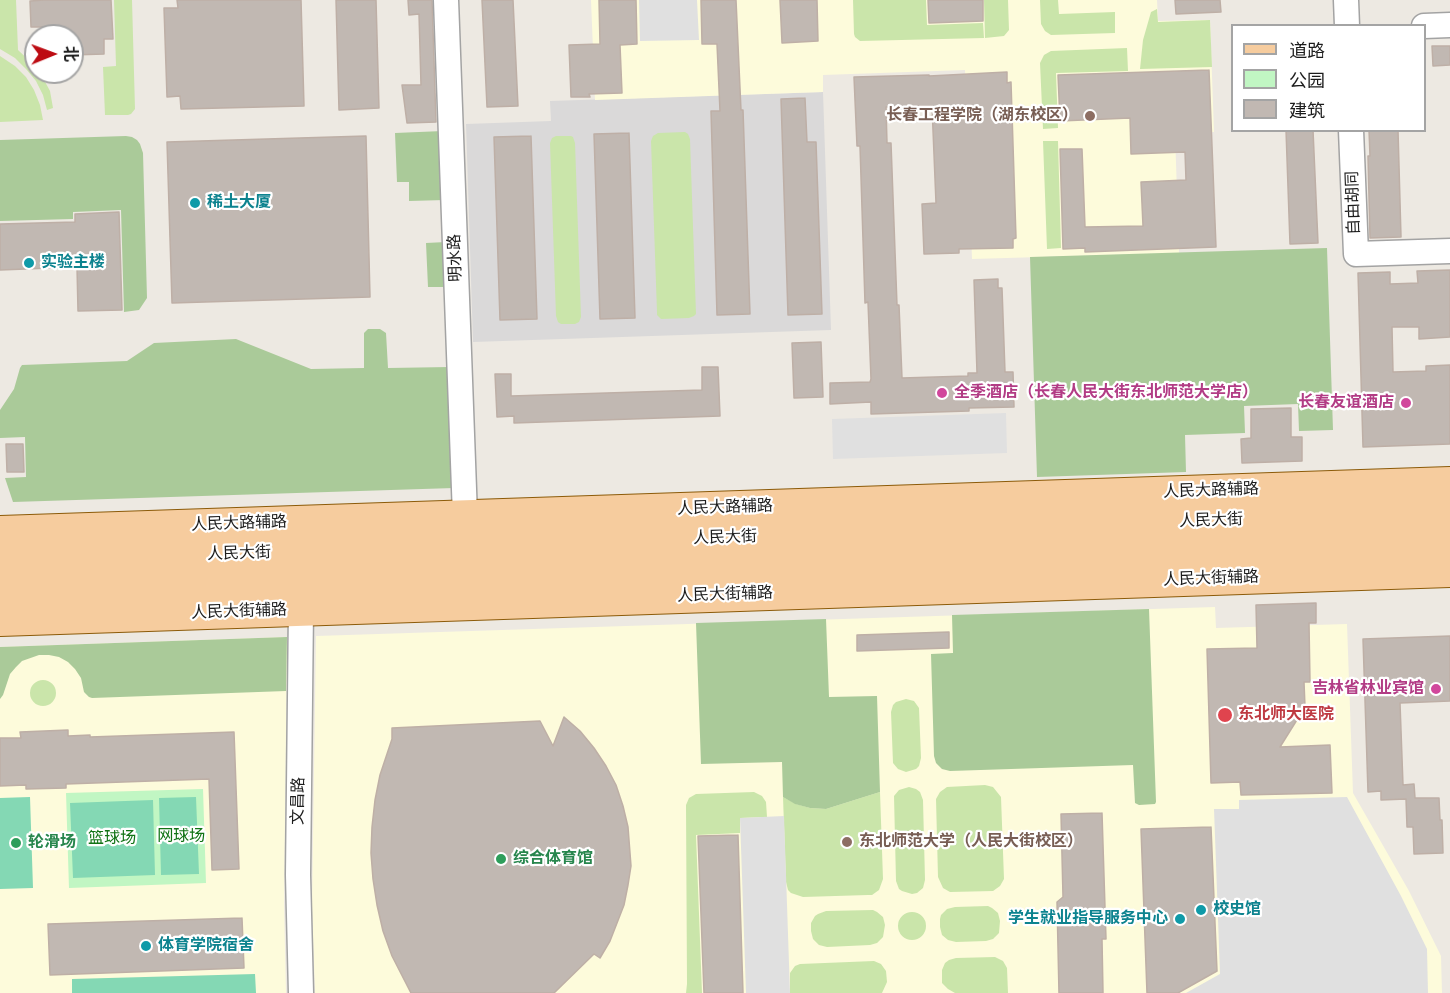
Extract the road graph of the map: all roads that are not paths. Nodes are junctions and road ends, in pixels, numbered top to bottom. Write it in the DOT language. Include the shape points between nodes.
graph roads {
  1 [pos="446,0"];
  2 [pos="1346,0"];
  3 [pos="1347,24"];
  4 [pos="1450,25"];
  5 [pos="1426,26"];
  6 [pos="1351,132"];
  7 [pos="1450,251"];
  8 [pos="1450,483"];
  9 [pos="1450,513"];
  10 [pos="465,516"];
  11 [pos="0,532"];
  12 [pos="1450,540"];
  13 [pos="0,562"];
  14 [pos="1450,571"];
  15 [pos="0,589"];
  16 [pos="301,609"];
  17 [pos="0,620"];
  18 [pos="301,993"];
  1 -- 10 [label="street, 明水路"];
  2 -- 3 [label="street"];
  4 -- 5 [label="street"];
  6 -- 7 [label="street, 自由胡同" via="1356,254"];
  8 -- 10 [label="main road, 人民大路辅路"];
  9 -- 13 [label="main road, 人民大街"];
  10 -- 11 [label="main road, 人民大路辅路"];
  12 -- 15 [label="main road, 人民大街"];
  14 -- 16 [label="main road, 人民大街辅路"];
  16 -- 17 [label="main road, 人民大街辅路"];
  16 -- 18 [label="street, 文昌路"];
}
